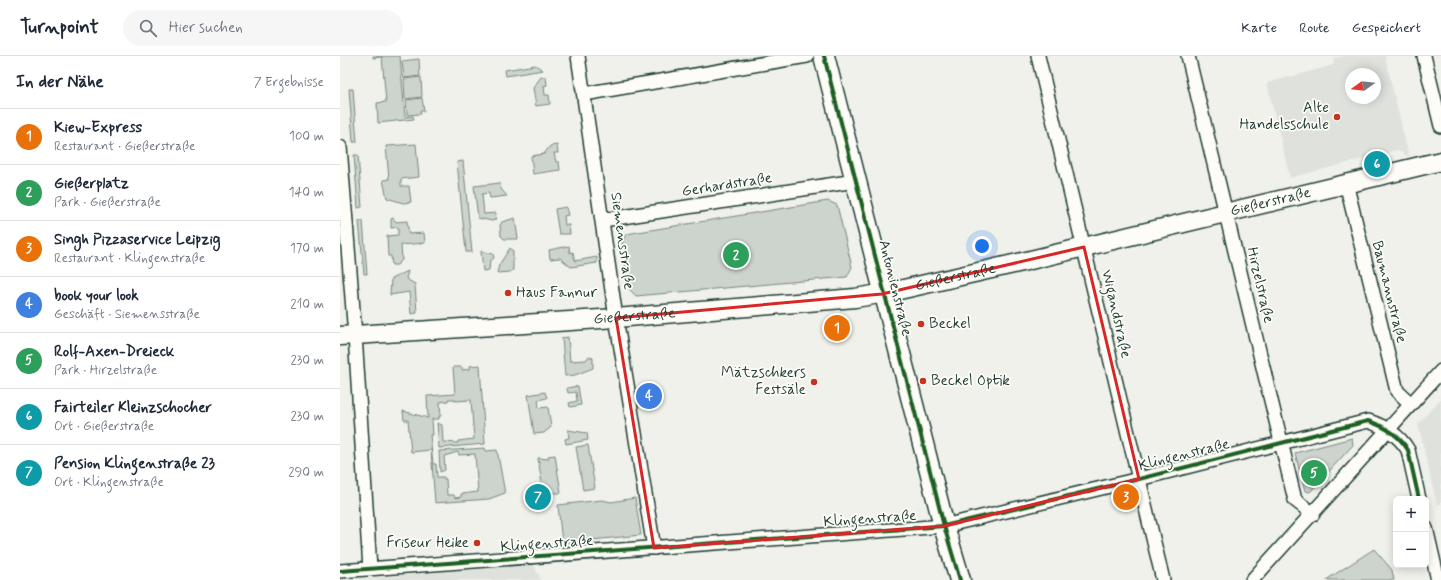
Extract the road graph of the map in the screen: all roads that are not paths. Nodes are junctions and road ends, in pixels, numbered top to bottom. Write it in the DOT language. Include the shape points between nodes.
graph roads {
  1 [pos="578,56"];
  2 [pos="807,56"];
  3 [pos="824,56"];
  4 [pos="1038,56"];
  5 [pos="1188,56"];
  6 [pos="1424,56"];
  7 [pos="584,94"];
  8 [pos="1441,126"];
  9 [pos="340,146"];
  10 [pos="1441,160"];
  11 [pos="855,181"];
  12 [pos="1346,183"];
  13 [pos="1226,212"];
  14 [pos="603,220"];
  15 [pos="1084,247"];
  16 [pos="884,293"];
  17 [pos="616,318"];
  18 [pos="348,336"];
  19 [pos="1441,371"];
  20 [pos="1411,404"];
  21 [pos="1388,430"];
  22 [pos="1280,443"];
  23 [pos="1139,479"];
  24 [pos="1418,496"];
  25 [pos="1313,514"];
  26 [pos="944,526"];
  27 [pos="1427,532"];
  28 [pos="654,548"];
  29 [pos="370,569"];
  30 [pos="340,571"];
  31 [pos="955,580"];
  32 [pos="960,580"];
  33 [pos="1163,580"];
  34 [pos="1252,580"];
  35 [pos="1438,580"];
  1 -- 7 [label="street, Siemensstraße"];
  2 -- 7 [label="street"];
  3 -- 11 [label="main road, Antonienstraße"];
  4 -- 15 [label="street, Wigandstraße"];
  5 -- 13 [label="street, Hirzelstraße"];
  6 -- 8 [label="street"];
  7 -- 14 [label="street, Siemensstraße"];
  9 -- 18 [label="street"];
  10 -- 12 [label="street, Gießerstraße"];
  11 -- 14 [label="street, Gerhardstraße"];
  11 -- 16 [label="main road, Antonienstraße"];
  12 -- 13 [label="street, Gießerstraße"];
  12 -- 20 [label="street, Baumannstraße" via="1397,391"];
  13 -- 15 [label="street, Gießerstraße"];
  13 -- 22 [label="street, Hirzelstraße"];
  14 -- 17 [label="street, Siemensstraße"];
  15 -- 16 [label="street, Gießerstraße"];
  15 -- 23 [label="street, Wigandstraße"];
  16 -- 17 [label="street, Gießerstraße" via="855,298"];
  16 -- 26 [label="main road, Antonienstraße"];
  17 -- 18 [label="street, Gießerstraße"];
  17 -- 28 [label="street, Siemensstraße"];
  18 -- 29 [label="street"];
  19 -- 20 [label="street"];
  20 -- 21 [label="street"];
  21 -- 22 [label="street, Klingenstraße" via="1368,421"];
  21 -- 24 [label="street" via="1404,443 1408,450"];
  21 -- 25 [label="street"];
  22 -- 23 [label="street, Klingenstraße"];
  22 -- 25 [label="street, Hirzelstraße" via="1295,500"];
  23 -- 26 [label="street, Klingenstraße"];
  23 -- 33 [label="street, Wigandstraße"];
  25 -- 34 [label="street"];
  26 -- 28 [label="street, Klingenstraße"];
  26 -- 31 [label="main road, Antonienstraße"];
  26 -- 32 [label="main road, Antonienstraße"];
  27 -- 35 [label="street"];
  28 -- 29 [label="street, Klingenstraße"];
  29 -- 30 [label="street, Klingenstraße"];
}
